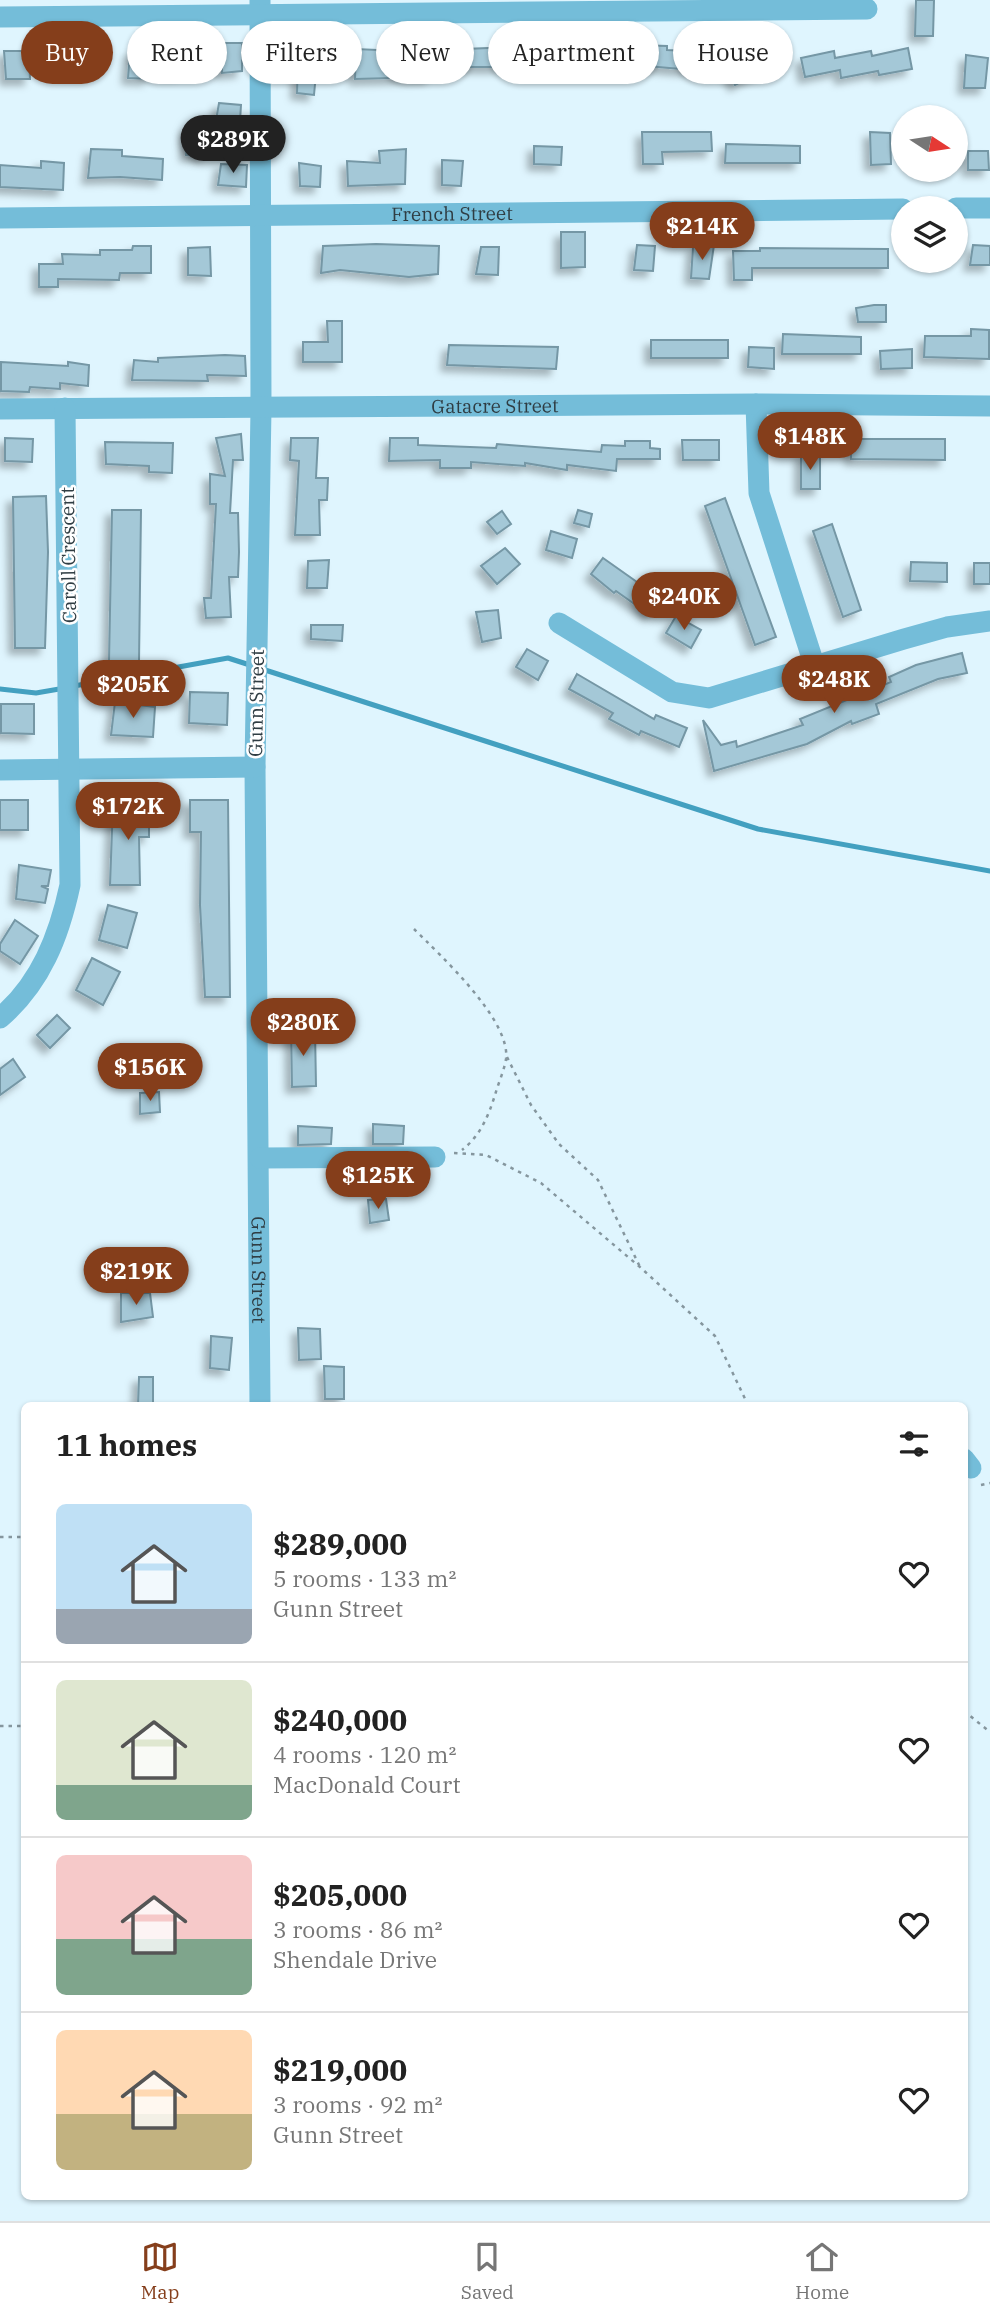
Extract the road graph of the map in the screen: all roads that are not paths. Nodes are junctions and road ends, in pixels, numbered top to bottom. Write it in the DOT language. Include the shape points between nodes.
graph roads {
  1 [pos="602,6"];
  2 [pos="260,7"];
  3 [pos="867,9"];
  4 [pos="0,17"];
  5 [pos="968,208"];
  6 [pos="990,208"];
  7 [pos="891,209"];
  8 [pos="260,216"];
  9 [pos="0,218"];
  10 [pos="756,404"];
  11 [pos="990,406"];
  12 [pos="65,408"];
  13 [pos="0,409"];
  14 [pos="261,409"];
  15 [pos="990,621"];
  16 [pos="559,623"];
  17 [pos="814,664"];
  18 [pos="255,767"];
  19 [pos="0,770"];
  20 [pos="71,770"];
  21 [pos="0,1018"];
  22 [pos="435,1157"];
  23 [pos="260,1158"];
  24 [pos="260,1402"];
  1 -- 2 [label="street"];
  1 -- 3 [label="street"];
  2 -- 4 [label="street"];
  2 -- 8 [label="street, Gunn Street"];
  5 -- 6 [label="street"];
  7 -- 8 [label="street, French Street"];
  8 -- 9 [label="street, French Street"];
  8 -- 14 [label="street, Gunn Street"];
  10 -- 11 [label="street, Gatacre Street"];
  10 -- 14 [label="street, Gatacre Street"];
  10 -- 17 [label="street" via="758,493"];
  12 -- 13 [label="street, Gatacre Street"];
  12 -- 14 [label="street, Gatacre Street"];
  12 -- 20 [label="street, Caroll Crescent"];
  14 -- 18 [label="street, Gunn Street"];
  15 -- 17 [label="street" via="947,627"];
  16 -- 17 [label="street" via="672,692 692,697 730,693"];
  18 -- 20 [label="street"];
  18 -- 23 [label="street, Gunn Street"];
  19 -- 20 [label="street"];
  20 -- 21 [label="street, Caroll Crescent" via="72,867 62,921 40,972"];
  22 -- 23 [label="street"];
  23 -- 24 [label="street, Gunn Street"];
}
